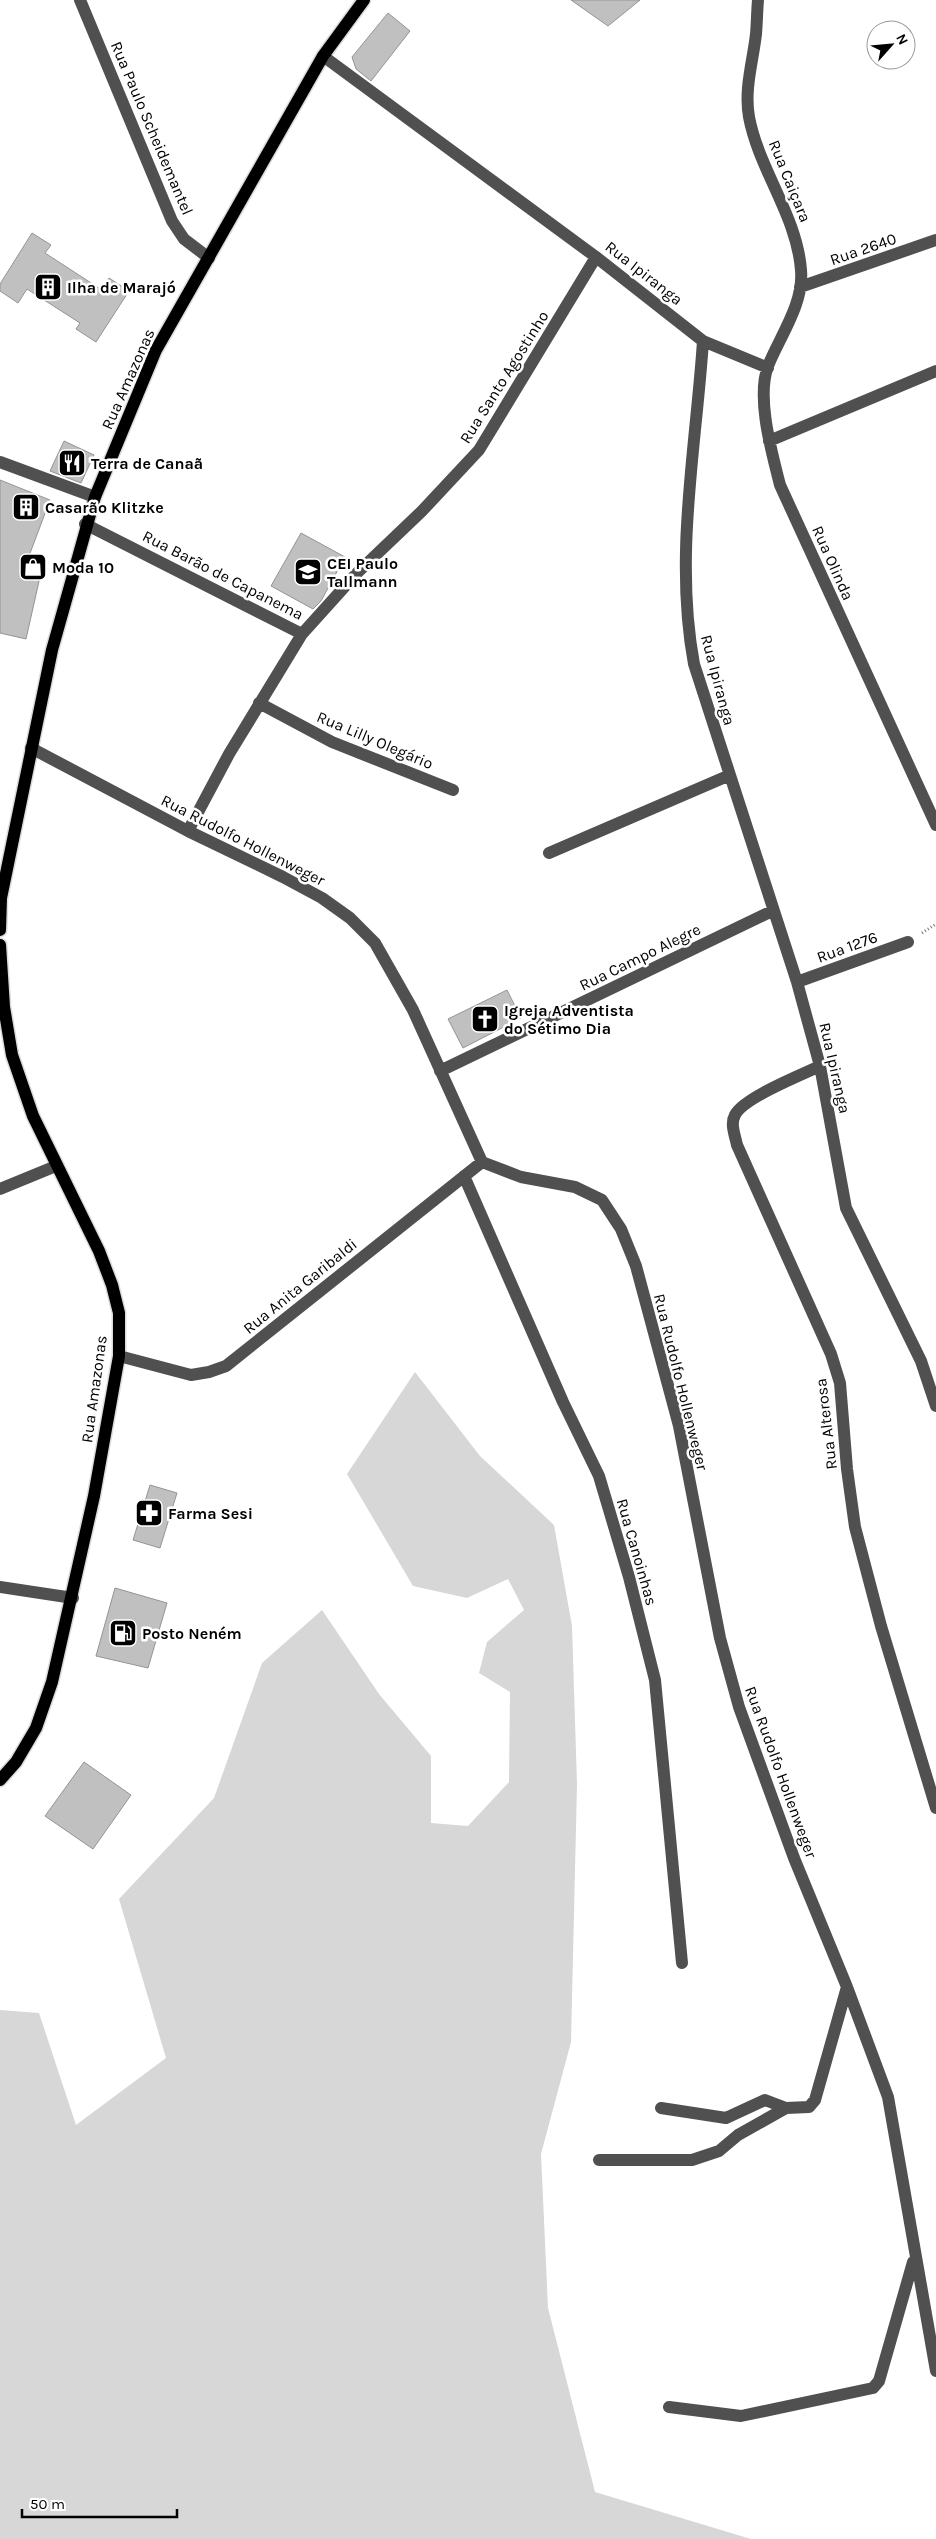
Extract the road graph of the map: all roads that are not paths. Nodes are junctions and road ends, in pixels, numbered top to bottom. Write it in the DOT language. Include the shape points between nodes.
graph roads {
  1 [pos="80,0"];
  2 [pos="364,0"];
  3 [pos="758,0"];
  4 [pos="323,56"];
  5 [pos="936,240"];
  6 [pos="596,257"];
  7 [pos="209,258"];
  8 [pos="800,287"];
  9 [pos="703,341"];
  10 [pos="768,368"];
  11 [pos="936,371"];
  12 [pos="770,441"];
  13 [pos="0,462"];
  14 [pos="95,497"];
  15 [pos="85,524"];
  16 [pos="302,634"];
  17 [pos="259,703"];
  18 [pos="31,748"];
  19 [pos="730,775"];
  20 [pos="453,790"];
  21 [pos="936,825"];
  22 [pos="188,831"];
  23 [pos="549,853"];
  24 [pos="772,911"];
  25 [pos="0,930"];
  26 [pos="908,942"];
  27 [pos="0,945"];
  28 [pos="797,982"];
  29 [pos="820,1066"];
  30 [pos="440,1071"];
  31 [pos="482,1162"];
  32 [pos="56,1166"];
  33 [pos="464,1176"];
  34 [pos="0,1189"];
  35 [pos="118,1356"];
  36 [pos="936,1406"];
  37 [pos="0,1586"];
  38 [pos="72,1598"];
  39 [pos="0,1780"];
  40 [pos="936,1808"];
  41 [pos="682,1963"];
  42 [pos="847,1987"];
  43 [pos="661,2108"];
  44 [pos="786,2108"];
  45 [pos="600,2160"];
  46 [pos="914,2258"];
  47 [pos="932,2338"];
  48 [pos="936,2370"];
  49 [pos="669,2407"];
  1 -- 7 [label="street, Rua Paulo Scheidemantel" via="172,221 184,238"];
  2 -- 4 [label="main road, Rua Amazonas"];
  3 -- 8 [label="street, Rua Caiçara" via="749,79 749,115 760,156 794,235 801,270"];
  4 -- 6 [label="street, Rua Ipiranga"];
  4 -- 7 [label="main road, Rua Amazonas"];
  5 -- 8 [label="street, Rua 2640"];
  6 -- 9 [label="street, Rua Ipiranga"];
  6 -- 16 [label="street, Rua Santo Agostinho" via="479,450 357,573"];
  7 -- 14 [label="main road, Rua Amazonas" via="156,350"];
  8 -- 10 [label="street, Rua Caiçara"];
  9 -- 10 [label="street"];
  9 -- 19 [label="street, Rua Ipiranga" via="691,456 685,593 694,664"];
  10 -- 12 [label="street, Rua Olinda" via="765,412"];
  11 -- 12 [label="street"];
  12 -- 21 [label="street, Rua Olinda" via="780,485"];
  13 -- 14 [label="street"];
  14 -- 15 [label="main road, Rua Amazonas"];
  15 -- 16 [label="street, Rua Barão de Capanema"];
  15 -- 18 [label="main road, Rua Amazonas" via="52,650"];
  16 -- 17 [label="street, Rua Barão de Capanema"];
  17 -- 20 [label="street, Rua Lilly Olegário" via="332,742"];
  17 -- 22 [label="street, Rua Barão de Capanema"];
  18 -- 22 [label="street, Rua Rudolfo Hollenweger"];
  18 -- 25 [label="main road, Rua Amazonas" via="1,898"];
  19 -- 23 [label="street"];
  19 -- 24 [label="street, Rua Ipiranga"];
  22 -- 30 [label="street, Rua Rudolfo Hollenweger" via="283,877 350,918 375,943 413,1010"];
  24 -- 28 [label="street, Rua Ipiranga"];
  24 -- 30 [label="street, Rua Campo Alegre"];
  26 -- 28 [label="street, Rua 1276"];
  27 -- 32 [label="main road, Rua Amazonas" via="4,1007 12,1054 33,1116"];
  28 -- 29 [label="street, Rua Ipiranga"];
  29 -- 36 [label="street, Rua Ipiranga" via="846,1208 921,1361"];
  29 -- 40 [label="street, Rua Alterosa" via="746,1104 735,1114 732,1127 737,1145 831,1354 840,1383 855,1527"];
  30 -- 31 [label="street, Rua Rudolfo Hollenweger"];
  31 -- 33 [label="street, Rua Anita Garibaldi"];
  31 -- 42 [label="street, Rua Rudolfo Hollenweger" via="521,1177 576,1187 602,1200 621,1229 636,1266 679,1426 720,1638 739,1707 794,1858"];
  32 -- 34 [label="street"];
  32 -- 35 [label="main road, Rua Amazonas" via="100,1251 112,1285 119,1314"];
  33 -- 35 [label="street, Rua Anita Garibaldi" via="226,1366 191,1375"];
  33 -- 41 [label="street, Rua Canoinhas" via="599,1476 628,1577 655,1680"];
  35 -- 38 [label="main road, Rua Amazonas" via="94,1496"];
  37 -- 38 [label="street"];
  38 -- 39 [label="main road, Rua Amazonas" via="52,1682 36,1728 16,1762"];
  42 -- 44 [label="street" via="815,2100 809,2107"];
  42 -- 46 [label="street, Rua Rudolfo Hollenweger" via="888,2097"];
  43 -- 44 [label="street" via="726,2118 765,2100"];
  44 -- 45 [label="street" via="738,2135 719,2151 692,2160"];
  46 -- 47 [label="street, Rua Rudolfo Hollenweger"];
  46 -- 49 [label="street" via="879,2381 873,2388 741,2416"];
  47 -- 48 [label="street, Rua Rudolfo Hollenweger"];
}
